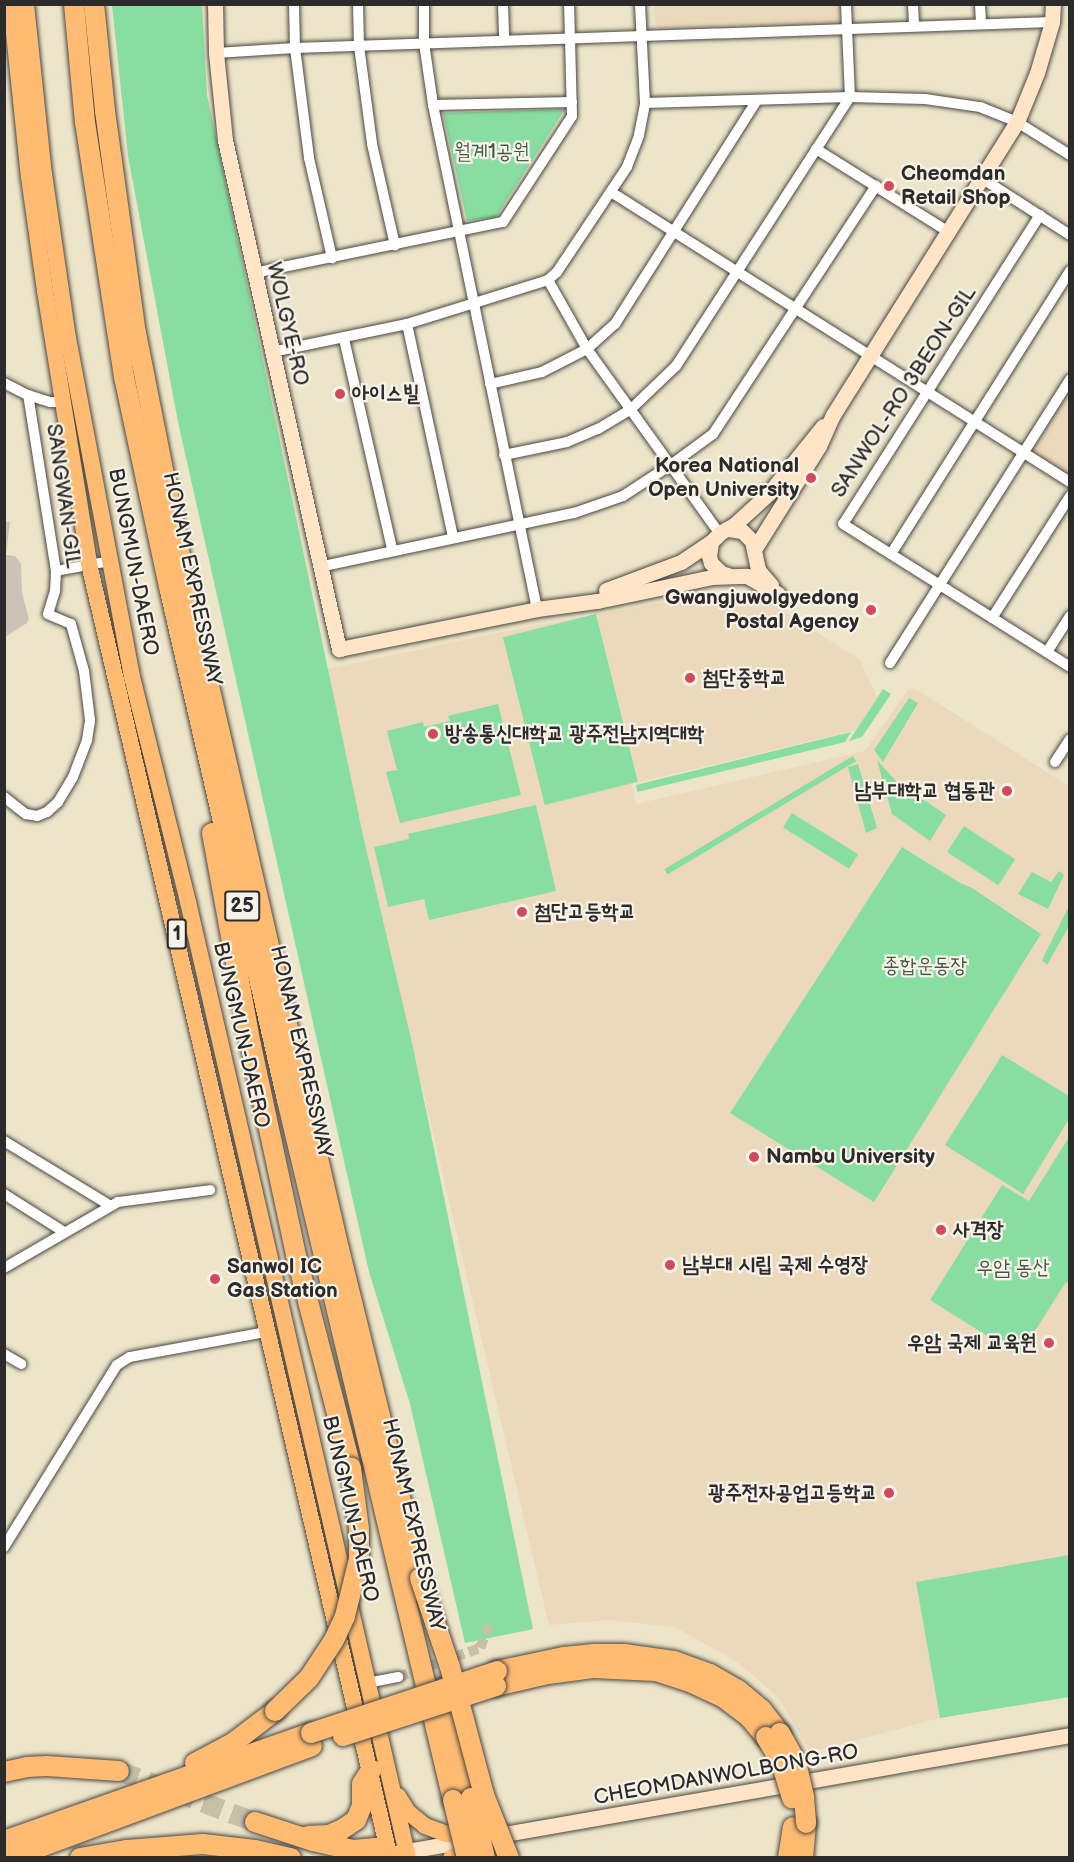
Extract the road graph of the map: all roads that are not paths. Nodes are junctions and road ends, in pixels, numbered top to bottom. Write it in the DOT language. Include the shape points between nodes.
graph roads {
  1 [pos="11,4"];
  2 [pos="26,4"];
  3 [pos="74,4"];
  4 [pos="94,4"];
  5 [pos="214,4"];
  6 [pos="294,4"];
  7 [pos="358,4"];
  8 [pos="424,4"];
  9 [pos="503,4"];
  10 [pos="569,4"];
  11 [pos="640,4"];
  12 [pos="846,4"];
  13 [pos="913,4"];
  14 [pos="980,4"];
  15 [pos="1053,4"];
  16 [pos="1052,22"];
  17 [pos="981,24"];
  18 [pos="914,26"];
  19 [pos="847,29"];
  20 [pos="641,36"];
  21 [pos="570,38"];
  22 [pos="504,40"];
  23 [pos="424,43"];
  24 [pos="359,46"];
  25 [pos="295,48"];
  26 [pos="216,53"];
  27 [pos="850,97"];
  28 [pos="572,102"];
  29 [pos="756,102"];
  30 [pos="645,103"];
  31 [pos="434,105"];
  32 [pos="1017,122"];
  33 [pos="816,148"];
  34 [pos="1070,155"];
  35 [pos="983,179"];
  36 [pos="876,186"];
  37 [pos="611,192"];
  38 [pos="1040,216"];
  39 [pos="460,231"];
  40 [pos="674,231"];
  41 [pos="949,232"];
  42 [pos="1070,235"];
  43 [pos="395,245"];
  44 [pos="332,258"];
  45 [pos="736,271"];
  46 [pos="1070,272"];
  47 [pos="254,273"];
  48 [pos="548,280"];
  49 [pos="474,303"];
  50 [pos="797,309"];
  51 [pos="407,324"];
  52 [pos="344,339"];
  53 [pos="587,349"];
  54 [pos="272,352"];
  55 [pos="870,356"];
  56 [pos="1070,379"];
  57 [pos="4,382"];
  58 [pos="490,384"];
  59 [pos="927,392"];
  60 [pos="28,395"];
  61 [pos="64,402"];
  62 [pos="631,409"];
  63 [pos="833,415"];
  64 [pos="975,422"];
  65 [pos="1023,453"];
  66 [pos="504,455"];
  67 [pos="672,464"];
  68 [pos="1070,482"];
  69 [pos="1070,496"];
  70 [pos="519,525"];
  71 [pos="720,535"];
  72 [pos="453,537"];
  73 [pos="392,549"];
  74 [pos="755,552"];
  75 [pos="891,554"];
  76 [pos="110,561"];
  77 [pos="89,564"];
  78 [pos="319,567"];
  79 [pos="56,570"];
  80 [pos="732,575"];
  81 [pos="939,584"];
  82 [pos="170,591"];
  83 [pos="562,605"];
  84 [pos="537,609"];
  85 [pos="1070,616"];
  86 [pos="992,618"];
  87 [pos="1047,652"];
  88 [pos="890,663"];
  89 [pos="1070,667"];
  90 [pos="1070,739"];
  91 [pos="1055,762"];
  92 [pos="4,797"];
  93 [pos="4,1141"];
  94 [pos="210,1190"];
  95 [pos="4,1194"];
  96 [pos="111,1206"];
  97 [pos="64,1232"];
  98 [pos="4,1268"];
  99 [pos="266,1332"];
  100 [pos="4,1354"];
  101 [pos="21,1364"];
  102 [pos="4,1547"];
  103 [pos="420,1578"];
  104 [pos="398,1677"];
  105 [pos="368,1683"];
  106 [pos="1070,1735"];
  107 [pos="313,1739"];
  108 [pos="119,1771"];
  109 [pos="4,1772"];
  110 [pos="380,1773"];
  111 [pos="462,1799"];
  112 [pos="255,1822"];
  113 [pos="800,1823"];
  114 [pos="302,1836"];
  115 [pos="489,1838"];
  116 [pos="4,1840"];
  117 [pos="394,1856"];
  118 [pos="11,1857"];
  119 [pos="80,1857"];
  120 [pos="291,1857"];
  121 [pos="451,1857"];
  122 [pos="467,1857"];
  123 [pos="485,1857"];
  124 [pos="509,1857"];
  125 [pos="788,1857"];
  126 [pos="803,1857"];
  1 -- 61 [label="main road, BUNGMUN-DAERO / 1" via="29,177"];
  2 -- 76 [label="main road, BUNGMUN-DAERO / 1" via="44,174 66,326"];
  3 -- 82 [label="highway, HONAM EXPRESSWAY / 25" via="85,122 124,377"];
  4 -- 103 [label="highway, HONAM EXPRESSWAY / 25" via="136,333 186,586 339,1249"];
  5 -- 26 [label="street, WOLGYE-RO"];
  6 -- 25 [label="street"];
  7 -- 24 [label="street"];
  8 -- 23 [label="street"];
  9 -- 22 [label="street"];
  10 -- 21 [label="street"];
  11 -- 20 [label="street"];
  12 -- 19 [label="street"];
  13 -- 18 [label="street"];
  14 -- 17 [label="street"];
  15 -- 16 [label="street"];
  16 -- 17 [label="street"];
  16 -- 32 [label="street"];
  17 -- 18 [label="street"];
  18 -- 19 [label="street"];
  19 -- 20 [label="street"];
  19 -- 27 [label="street"];
  20 -- 21 [label="street"];
  20 -- 30 [label="street"];
  21 -- 22 [label="street"];
  21 -- 28 [label="street"];
  22 -- 23 [label="street"];
  23 -- 24 [label="street"];
  23 -- 31 [label="street"];
  24 -- 25 [label="street"];
  24 -- 43 [label="street" via="372,144"];
  25 -- 26 [label="street"];
  25 -- 44 [label="street" via="309,158"];
  26 -- 47 [label="street, WOLGYE-RO" via="225,140"];
  27 -- 29 [label="street"];
  27 -- 32 [label="street" via="925,99 980,106"];
  27 -- 33 [label="street"];
  28 -- 31 [label="street"];
  28 -- 39 [label="street" via="572,116 503,222"];
  29 -- 30 [label="street"];
  29 -- 40 [label="street"];
  30 -- 37 [label="street" via="631,156"];
  31 -- 39 [label="street"];
  32 -- 34 [label="street"];
  32 -- 35 [label="street"];
  33 -- 36 [label="street"];
  33 -- 45 [label="street"];
  35 -- 38 [label="street"];
  35 -- 41 [label="street"];
  36 -- 41 [label="street"];
  36 -- 50 [label="street"];
  37 -- 40 [label="street"];
  37 -- 48 [label="street" via="558,272"];
  38 -- 42 [label="street"];
  38 -- 59 [label="street, SANWOL-RO 3BEON-GIL"];
  39 -- 43 [label="street"];
  39 -- 49 [label="street"];
  40 -- 45 [label="street"];
  40 -- 53 [label="street" via="615,324"];
  41 -- 55 [label="street"];
  43 -- 44 [label="street"];
  44 -- 47 [label="street"];
  45 -- 50 [label="street"];
  45 -- 62 [label="street" via="676,366"];
  46 -- 64 [label="street"];
  47 -- 54 [label="street, WOLGYE-RO"];
  48 -- 49 [label="street"];
  48 -- 53 [label="street"];
  49 -- 51 [label="street"];
  49 -- 58 [label="street"];
  50 -- 55 [label="street"];
  50 -- 67 [label="street" via="713,434"];
  51 -- 52 [label="street"];
  51 -- 72 [label="street"];
  52 -- 54 [label="street"];
  52 -- 73 [label="street"];
  53 -- 58 [label="street" via="542,372"];
  53 -- 62 [label="street"];
  54 -- 78 [label="street, WOLGYE-RO"];
  55 -- 59 [label="street"];
  55 -- 63 [label="street"];
  56 -- 65 [label="street"];
  57 -- 60 [label="street, SANGWAN-GIL"];
  58 -- 66 [label="street"];
  59 -- 64 [label="street"];
  59 -- 75 [label="street, SANWOL-RO 3BEON-GIL" via="843,524"];
  60 -- 61 [label="street, SANGWAN-GIL"];
  60 -- 79 [label="street, SANGWAN-GIL"];
  61 -- 77 [label="main road, BUNGMUN-DAERO / 1"];
  62 -- 66 [label="street" via="567,442"];
  62 -- 67 [label="street"];
  63 -- 71 [label="street" via="768,493"];
  63 -- 74 [label="street" via="819,446"];
  64 -- 65 [label="street"];
  64 -- 75 [label="street"];
  65 -- 68 [label="street"];
  65 -- 81 [label="street"];
  66 -- 70 [label="street"];
  67 -- 70 [label="street" via="623,496 574,513"];
  67 -- 71 [label="street"];
  69 -- 86 [label="street"];
  70 -- 72 [label="street"];
  70 -- 84 [label="street"];
  71 -- 74 [label="street" via="735,529 748,536"];
  71 -- 80 [label="street" via="709,556 711,563 721,573"];
  71 -- 83 [label="street" via="681,562"];
  72 -- 73 [label="street"];
  73 -- 78 [label="street"];
  74 -- 80 [label="street" via="749,569"];
  74 -- 80 [label="street" via="758,570 778,594 747,576"];
  75 -- 81 [label="street, SANWOL-RO 3BEON-GIL"];
  76 -- 77 [label="street"];
  76 -- 105 [label="main road, BUNGMUN-DAERO / 1" via="132,677"];
  77 -- 79 [label="street"];
  77 -- 99 [label="main road, BUNGMUN-DAERO / 1"];
  78 -- 84 [label="street, WOLGYE-RO" via="339,649"];
  79 -- 92 [label="street, SANGWAN-GIL" via="56,591 48,614 71,624 89,703 87,740 73,777 47,812 37,816 26,814"];
  80 -- 83 [label="street" via="686,581 597,602"];
  81 -- 86 [label="street, SANWOL-RO 3BEON-GIL"];
  81 -- 88 [label="street"];
  82 -- 111 [label="highway, HONAM EXPRESSWAY / 25" via="286,1100"];
  82 -- 116 [label="highway, bridge" via="179,678 251,1045 296,1256 351,1468 359,1559 345,1616 334,1640 309,1678 275,1711 209,1756"];
  83 -- 84 [label="street"];
  85 -- 87 [label="street"];
  86 -- 87 [label="street, SANWOL-RO 3BEON-GIL"];
  87 -- 89 [label="street, SANWOL-RO 3BEON-GIL"];
  90 -- 91 [label="street"];
  93 -- 96 [label="street"];
  94 -- 96 [label="street"];
  95 -- 97 [label="street"];
  96 -- 97 [label="street"];
  97 -- 98 [label="street"];
  99 -- 102 [label="street" via="130,1357 117,1365"];
  99 -- 110 [label="main road, BUNGMUN-DAERO / 1"];
  100 -- 101 [label="street"];
  103 -- 111 [label="highway, HONAM EXPRESSWAY / 25"];
  103 -- 124 [label="highway, bridge" via="450,1667 483,1795"];
  104 -- 105 [label="street"];
  105 -- 110 [label="main road, BUNGMUN-DAERO / 1"];
  106 -- 115 [label="street, CHEOMDANWOLBONG-RO"];
  107 -- 113 [label="highway, bridge" via="548,1674 593,1668 656,1671 708,1689 738,1708 759,1728 786,1776"];
  107 -- 116 [label="highway"];
  107 -- 118 [label="highway"];
  108 -- 109 [label="highway" via="70,1766"];
  110 -- 114 [label="highway" via="362,1784 362,1806 356,1820 329,1835"];
  110 -- 115 [label="main road" via="408,1812 424,1826 447,1834"];
  110 -- 117 [label="main road, BUNGMUN-DAERO / 1"];
  111 -- 122 [label="highway, HONAM EXPRESSWAY / 25, bridge"];
  111 -- 123 [label="highway, HONAM EXPRESSWAY / 25, bridge"];
  112 -- 114 [label="highway"];
  113 -- 125 [label="highway"];
  113 -- 126 [label="highway"];
  114 -- 117 [label="highway" via="353,1850 376,1848"];
  115 -- 117 [label="street, CHEOMDANWOLBONG-RO"];
  115 -- 121 [label="main road"];
  119 -- 120 [label="highway" via="184,1846 224,1846"];
}
